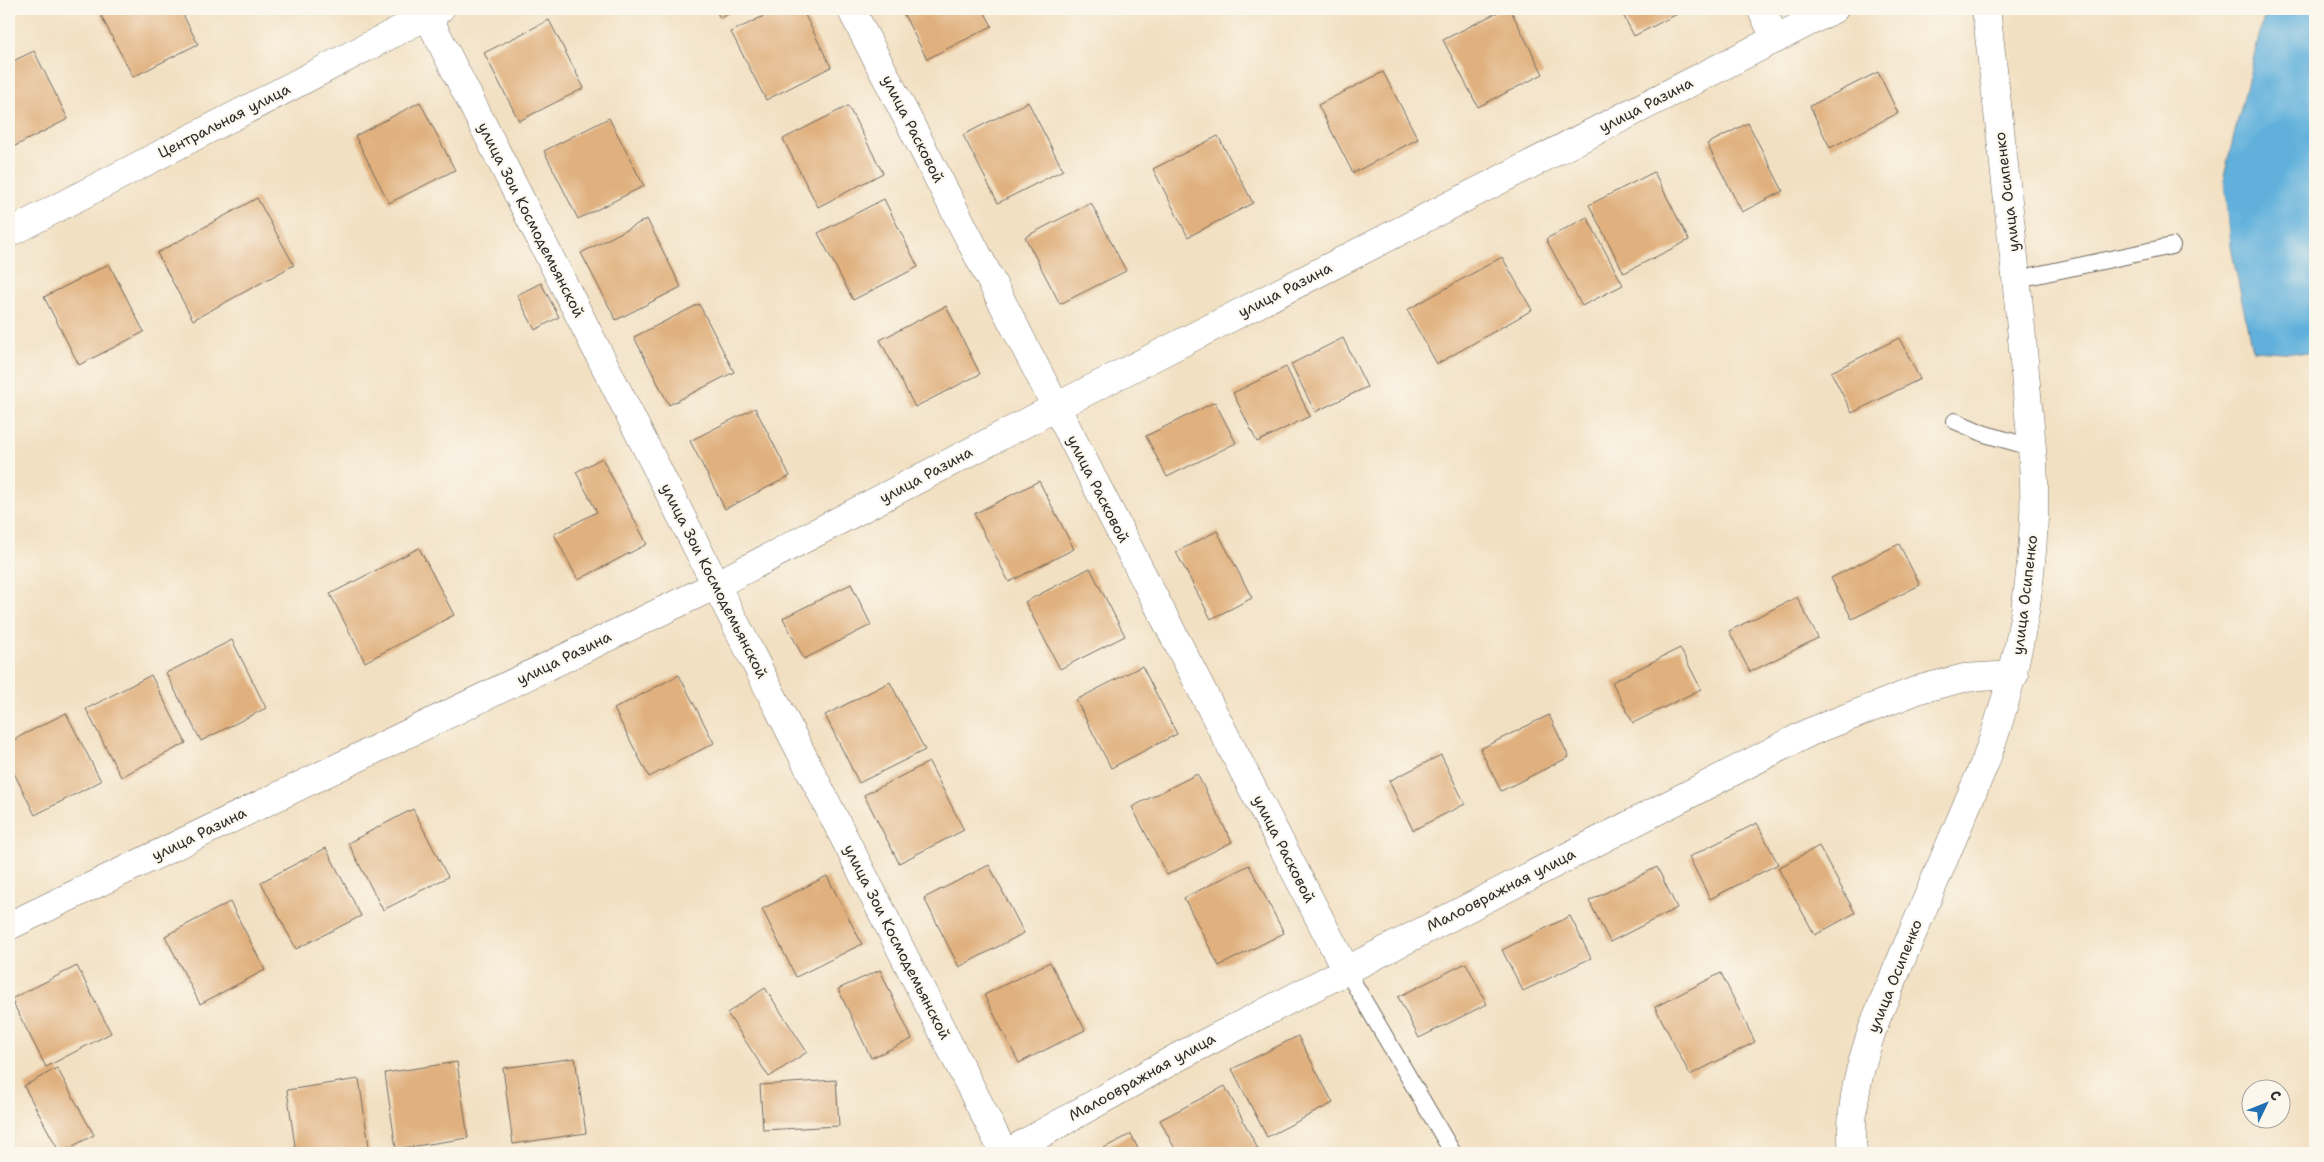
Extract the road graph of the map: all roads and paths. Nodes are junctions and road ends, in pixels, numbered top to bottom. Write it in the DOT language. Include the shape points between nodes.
graph roads {
  1 [pos="851,9"];
  2 [pos="1761,9"];
  3 [pos="1834,9"];
  4 [pos="1986,9"];
  5 [pos="430,11"];
  6 [pos="1776,39"];
  7 [pos="9,233"];
  8 [pos="2172,246"];
  9 [pos="2018,279"];
  10 [pos="1056,407"];
  11 [pos="1955,420"];
  12 [pos="2031,447"];
  13 [pos="716,585"];
  14 [pos="2014,675"];
  15 [pos="9,926"];
  16 [pos="1346,970"];
  17 [pos="1006,1153"];
  18 [pos="1453,1153"];
  19 [pos="1853,1153"];
  1 -- 10 [label="street, улица Расковой"];
  2 -- 6 [label="street"];
  3 -- 6 [label="street, улица Разина"];
  4 -- 9 [label="street, улица Осипенко"];
  5 -- 7 [label="street, Центральная улица"];
  5 -- 13 [label="street, улица Зои Космодемьянской"];
  6 -- 10 [label="street, улица Разина"];
  8 -- 9 [label="lane"];
  9 -- 12 [label="street, улица Осипенко"];
  10 -- 13 [label="street, улица Разина"];
  10 -- 16 [label="street, улица Расковой"];
  11 -- 12 [label="lane" via="1985,434"];
  12 -- 14 [label="street, улица Осипенко" via="2034,516 2029,582"];
  13 -- 15 [label="street, улица Разина"];
  13 -- 17 [label="street, улица Зои Космодемьянской"];
  14 -- 16 [label="street, Малоовражная улица" via="1964,678 1920,689 1810,732"];
  14 -- 19 [label="street, улица Осипенко" via="1986,760 1876,1019 1862,1061 1854,1105"];
  16 -- 17 [label="street, Малоовражная улица" via="1178,1056"];
  16 -- 18 [label="lane"];
}
